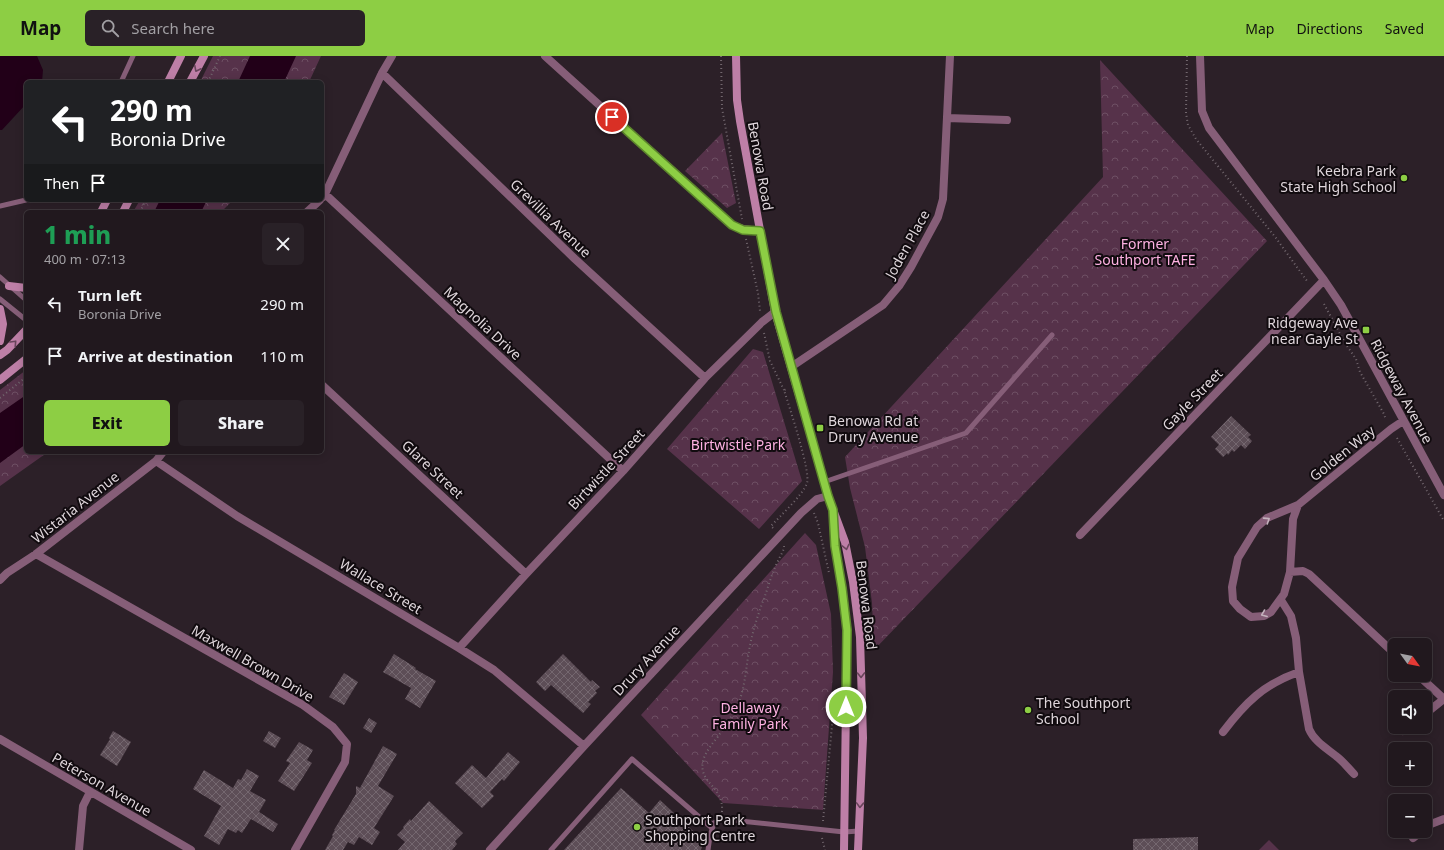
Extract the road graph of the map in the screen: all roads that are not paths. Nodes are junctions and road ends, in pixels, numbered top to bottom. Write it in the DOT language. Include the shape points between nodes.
graph roads {
  1 [pos="133,56"];
  2 [pos="181,56"];
  3 [pos="204,56"];
  4 [pos="392,56"];
  5 [pos="545,56"];
  6 [pos="736,56"];
  7 [pos="950,56"];
  8 [pos="1200,56"];
  9 [pos="382,73"];
  10 [pos="122,80"];
  11 [pos="169,80"];
  12 [pos="191,80"];
  13 [pos="947,118"];
  14 [pos="1007,120"];
  15 [pos="324,193"];
  16 [pos="324,199"];
  17 [pos="24,200"];
  18 [pos="317,202"];
  19 [pos="0,206"];
  20 [pos="309,210"];
  21 [pos="760,231"];
  22 [pos="0,277"];
  23 [pos="1324,280"];
  24 [pos="9,286"];
  25 [pos="24,288"];
  26 [pos="24,298"];
  27 [pos="0,299"];
  28 [pos="0,309"];
  29 [pos="776,312"];
  30 [pos="24,318"];
  31 [pos="24,332"];
  32 [pos="1052,335"];
  33 [pos="0,341"];
  34 [pos="0,355"];
  35 [pos="24,361"];
  36 [pos="791,366"];
  37 [pos="705,378"];
  38 [pos="0,380"];
  39 [pos="324,387"];
  40 [pos="1403,421"];
  41 [pos="161,454"];
  42 [pos="156,461"];
  43 [pos="623,471"];
  44 [pos="824,482"];
  45 [pos="1444,495"];
  46 [pos="828,496"];
  47 [pos="1298,506"];
  48 [pos="833,510"];
  49 [pos="1080,535"];
  50 [pos="36,554"];
  51 [pos="1290,572"];
  52 [pos="526,574"];
  53 [pos="0,580"];
  54 [pos="1281,600"];
  55 [pos="1388,647"];
  56 [pos="459,648"];
  57 [pos="1299,672"];
  58 [pos="1426,682"];
  59 [pos="1444,699"];
  60 [pos="1432,708"];
  61 [pos="1223,732"];
  62 [pos="0,739"];
  63 [pos="584,746"];
  64 [pos="1354,774"];
  65 [pos="90,792"];
  66 [pos="1444,819"];
  67 [pos="1432,824"];
  68 [pos="712,828"];
  69 [pos="859,831"];
  70 [pos="844,832"];
  71 [pos="79,850"];
  72 [pos="191,850"];
  73 [pos="294,850"];
  74 [pos="490,850"];
  75 [pos="551,850"];
  76 [pos="708,850"];
  77 [pos="844,850"];
  78 [pos="858,850"];
  1 -- 10 [label="lane"];
  2 -- 11 [label="main road"];
  3 -- 12 [label="main road, one-way"];
  4 -- 9 [label="street"];
  5 -- 21 [label="street" via="732,225 743,230"];
  6 -- 21 [label="main road, Benowa Road" via="740,121"];
  7 -- 13 [label="street, Joden Place"];
  8 -- 23 [label="street, Ridgeway Avenue" via="1202,111 1209,128"];
  9 -- 15 [label="street"];
  9 -- 37 [label="street, Grevillia Avenue" via="575,259"];
  13 -- 14 [label="street"];
  13 -- 36 [label="street, Joden Place" via="943,199 938,217 899,286 883,305"];
  16 -- 43 [label="street, Magnolia Drive"];
  17 -- 19 [label="lane"];
  18 -- 20 [label="street"];
  21 -- 29 [label="main road, Benowa Road"];
  22 -- 24 [label="lane"];
  23 -- 40 [label="street, Ridgeway Avenue" via="1341,305"];
  23 -- 49 [label="street, Gayle Street"];
  24 -- 25 [label="main road"];
  24 -- 26 [label="lane"];
  27 -- 30 [label="lane"];
  28 -- 33 [label="main road" via="3,324"];
  29 -- 36 [label="main road, Benowa Road"];
  29 -- 37 [label="street, Birtwistle Street" via="762,322"];
  34 -- 31 [label="main road, one-way"];
  32 -- 44 [label="lane" via="966,433"];
  35 -- 38 [label="main road"];
  36 -- 44 [label="main road, Benowa Road"];
  37 -- 43 [label="street, Birtwistle Street"];
  39 -- 52 [label="street, Glare Street"];
  40 -- 45 [label="street, Ridgeway Avenue"];
  40 -- 47 [label="street, Golden Way"];
  41 -- 42 [label="street, Wistaria Avenue"];
  42 -- 50 [label="street, Wistaria Avenue"];
  42 -- 56 [label="street, Wallace Street" via="237,516"];
  43 -- 52 [label="street, Birtwistle Street"];
  44 -- 46 [label="main road, Benowa Road"];
  46 -- 48 [label="main road, Benowa Road"];
  46 -- 63 [label="street, Drury Avenue" via="817,499 801,512"];
  47 -- 51 [label="street, Golden Way" via="1293,519"];
  54 -- 47 [label="street, Golden Way, one-way" via="1264,616 1251,617 1233,601 1234,574 1238,558 1257,526 1267,518"];
  48 -- 69 [label="main road, Benowa Road, one-way" via="845,542 860,637 863,738"];
  48 -- 70 [label="main road, Benowa Road" via="835,546 847,630"];
  50 -- 53 [label="street, Wistaria Avenue"];
  50 -- 73 [label="street, Maxwell Brown Drive" via="303,705 333,727 347,744 345,762"];
  51 -- 54 [label="street, Golden Way"];
  51 -- 55 [label="street" via="1303,571 1309,574"];
  52 -- 56 [label="street, Birtwistle Street"];
  54 -- 57 [label="street" via="1291,616"];
  56 -- 63 [label="street, Wallace Street" via="494,670"];
  57 -- 61 [label="street" via="1283,677 1259,692"];
  57 -- 64 [label="street" via="1311,735"];
  58 -- 59 [label="street"];
  59 -- 60 [label="street"];
  62 -- 65 [label="street, Peterson Avenue"];
  63 -- 74 [label="street, Drury Avenue"];
  65 -- 71 [label="street" via="83,806"];
  65 -- 72 [label="street, Peterson Avenue"];
  66 -- 67 [label="street"];
  68 -- 70 [label="lane" via="714,823 721,819"];
  68 -- 75 [label="lane" via="632,760"];
  68 -- 76 [label="lane"];
  69 -- 70 [label="lane"];
  69 -- 78 [label="main road, Benowa Road"];
  70 -- 77 [label="main road, Benowa Road"];
}
